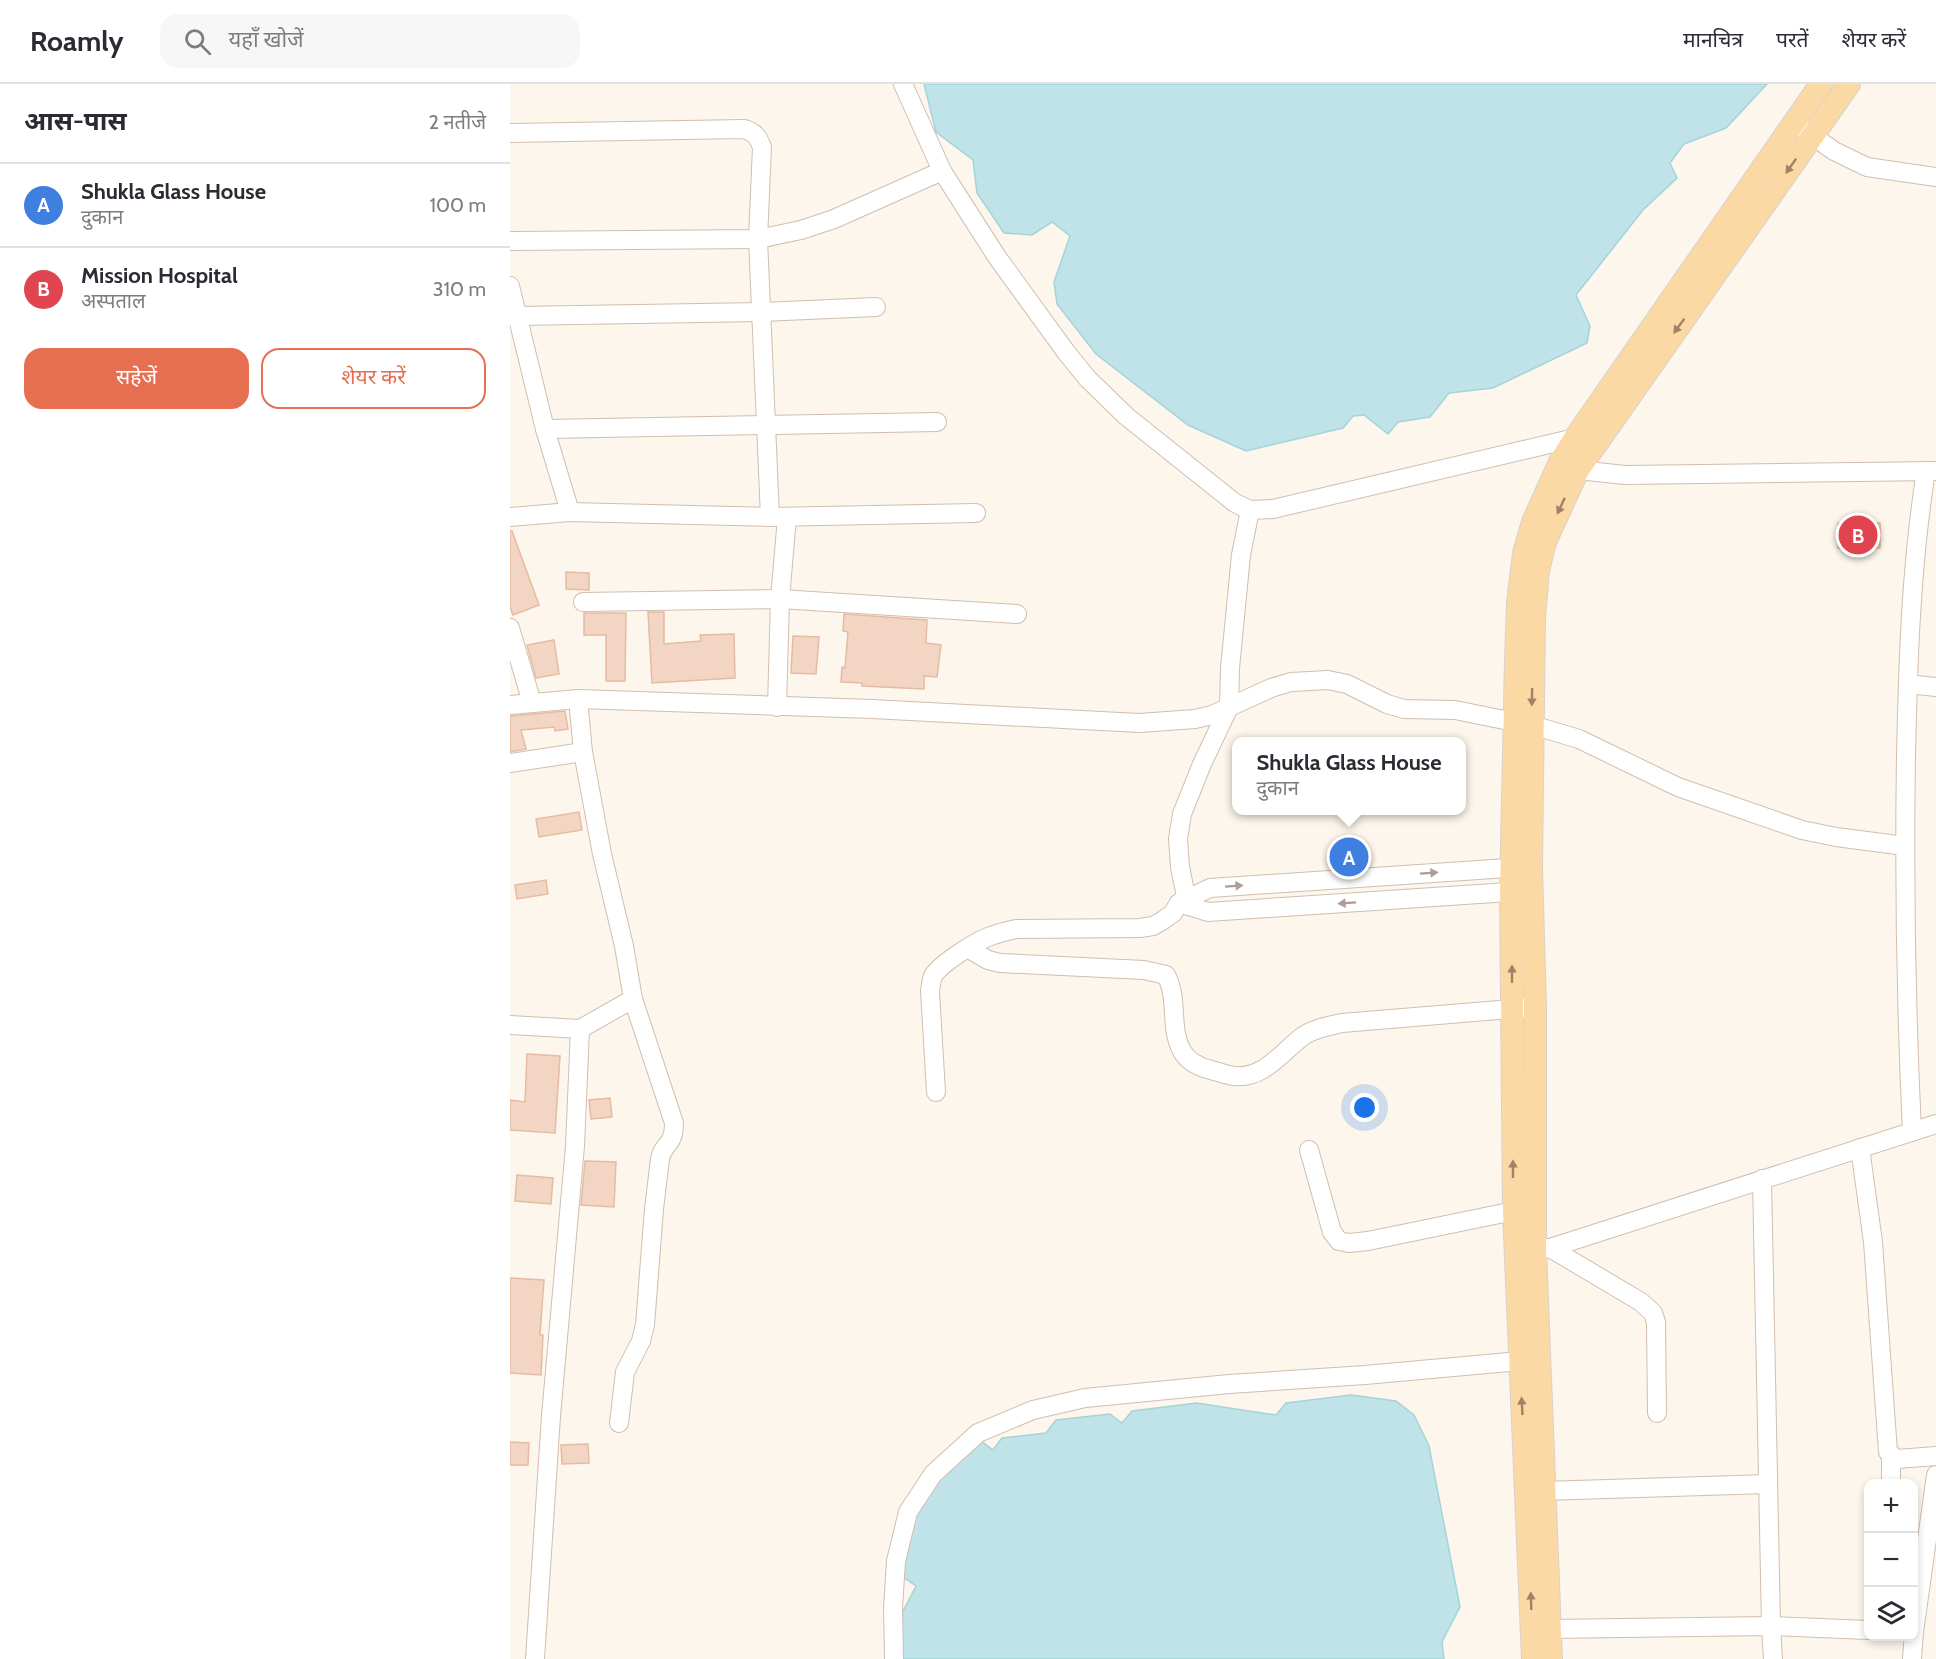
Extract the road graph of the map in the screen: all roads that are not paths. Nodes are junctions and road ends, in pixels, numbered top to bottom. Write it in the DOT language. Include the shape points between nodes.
graph roads {
  1 [pos="903,84"];
  2 [pos="1821,84"];
  3 [pos="1849,84"];
  4 [pos="1795,122"];
  5 [pos="510,133"];
  6 [pos="1812,137"];
  7 [pos="942,171"];
  8 [pos="1936,177"];
  9 [pos="758,239"];
  10 [pos="510,241"];
  11 [pos="510,286"];
  12 [pos="876,307"];
  13 [pos="761,312"];
  14 [pos="517,315"];
  15 [pos="937,422"];
  16 [pos="765,424"];
  17 [pos="545,429"];
  18 [pos="1585,441"];
  19 [pos="1569,466"];
  20 [pos="1931,471"];
  21 [pos="1250,510"];
  22 [pos="570,512"];
  23 [pos="976,513"];
  24 [pos="510,517"];
  25 [pos="778,517"];
  26 [pos="780,599"];
  27 [pos="584,602"];
  28 [pos="1017,614"];
  29 [pos="510,627"];
  30 [pos="1908,684"];
  31 [pos="1936,687"];
  32 [pos="578,699"];
  33 [pos="532,703"];
  34 [pos="510,705"];
  35 [pos="777,706"];
  36 [pos="1229,707"];
  37 [pos="1523,723"];
  38 [pos="583,752"];
  39 [pos="510,763"];
  40 [pos="1905,846"];
  41 [pos="1521,868"];
  42 [pos="1521,891"];
  43 [pos="1184,903"];
  44 [pos="969,949"];
  45 [pos="633,999"];
  46 [pos="1523,1007"];
  47 [pos="510,1025"];
  48 [pos="580,1029"];
  49 [pos="936,1092"];
  50 [pos="1936,1124"];
  51 [pos="1912,1132"];
  52 [pos="1860,1148"];
  53 [pos="1309,1150"];
  54 [pos="1762,1179"];
  55 [pos="1514,1211"];
  56 [pos="1533,1250"];
  57 [pos="1520,1361"];
  58 [pos="1657,1413"];
  59 [pos="619,1423"];
  60 [pos="1891,1456"];
  61 [pos="1936,1456"];
  62 [pos="1936,1475"];
  63 [pos="1891,1479"];
  64 [pos="1768,1484"];
  65 [pos="1543,1491"];
  66 [pos="1930,1565"];
  67 [pos="1918,1615"];
  68 [pos="1771,1626"];
  69 [pos="1549,1629"];
  70 [pos="1864,1630"];
  71 [pos="1913,1641"];
  72 [pos="535,1659"];
  73 [pos="894,1659"];
  74 [pos="1533,1659"];
  75 [pos="1551,1659"];
  76 [pos="1773,1659"];
  77 [pos="1912,1659"];
  1 -- 7 [label="street"];
  2 -- 4 [label="main road"];
  3 -- 6 [label="main road"];
  4 -- 6 [label="street"];
  4 -- 18 [label="main road"];
  5 -- 9 [label="street" via="753,131 762,147"];
  6 -- 8 [label="street" via="1867,167"];
  6 -- 18 [label="main road, one-way"];
  7 -- 9 [label="street" via="856,210 801,230"];
  7 -- 21 [label="street" via="997,257 1087,378 1126,416 1235,503"];
  9 -- 10 [label="street"];
  9 -- 13 [label="street"];
  11 -- 14 [label="street"];
  12 -- 13 [label="street"];
  13 -- 14 [label="street"];
  13 -- 16 [label="street"];
  14 -- 17 [label="street"];
  15 -- 16 [label="street"];
  16 -- 17 [label="street"];
  16 -- 25 [label="street"];
  17 -- 22 [label="street"];
  18 -- 19 [label="main road"];
  18 -- 21 [label="street" via="1274,509"];
  19 -- 20 [label="street" via="1625,476"];
  19 -- 37 [label="main road" via="1533,522 1524,553 1518,603"];
  20 -- 30 [label="street" via="1920,512"];
  21 -- 36 [label="street" via="1241,555"];
  22 -- 24 [label="street"];
  22 -- 25 [label="street"];
  23 -- 25 [label="street"];
  25 -- 26 [label="street"];
  26 -- 27 [label="street"];
  26 -- 28 [label="street"];
  26 -- 35 [label="street"];
  29 -- 33 [label="street"];
  30 -- 31 [label="street"];
  30 -- 40 [label="street"];
  32 -- 33 [label="street"];
  32 -- 35 [label="street"];
  32 -- 38 [label="street"];
  33 -- 34 [label="street"];
  35 -- 36 [label="street" via="1139,723 1195,719"];
  36 -- 37 [label="street" via="1290,682 1328,680 1347,684 1404,709 1455,710"];
  36 -- 43 [label="street" via="1182,814 1178,839"];
  37 -- 40 [label="street" via="1580,738 1686,790 1792,826 1836,837"];
  37 -- 41 [label="main road"];
  38 -- 39 [label="street"];
  38 -- 45 [label="street"];
  40 -- 51 [label="street"];
  41 -- 42 [label="main road"];
  43 -- 41 [label="street, one-way" via="1210,888"];
  42 -- 43 [label="street, one-way" via="1208,912"];
  42 -- 46 [label="main road"];
  43 -- 44 [label="street" via="1153,926 1016,929 985,938"];
  44 -- 46 [label="street" via="1000,963 1144,970 1166,975 1173,996 1177,1037 1187,1059 1234,1076 1267,1067 1316,1029 1342,1023"];
  44 -- 49 [label="street" via="942,967 931,981"];
  45 -- 48 [label="street"];
  45 -- 59 [label="street" via="674,1123 674,1137 661,1152 645,1324 625,1372"];
  55 -- 46 [label="main road, one-way"];
  46 -- 56 [label="main road"];
  47 -- 48 [label="street"];
  48 -- 72 [label="street" via="575,1146"];
  50 -- 51 [label="street"];
  51 -- 52 [label="street"];
  52 -- 54 [label="street"];
  52 -- 60 [label="street" via="1873,1242 1887,1446"];
  53 -- 55 [label="street" via="1332,1232 1339,1241 1368,1240"];
  54 -- 56 [label="street"];
  54 -- 64 [label="street"];
  55 -- 56 [label="main road"];
  56 -- 57 [label="main road"];
  56 -- 58 [label="street" via="1641,1302 1653,1313"];
  56 -- 65 [label="main road"];
  57 -- 73 [label="street" via="1085,1398 1034,1410 978,1433 933,1474 908,1512 896,1561"];
  74 -- 57 [label="main road, one-way"];
  60 -- 61 [label="street"];
  60 -- 63 [label="street"];
  62 -- 66 [label="street"];
  64 -- 65 [label="street"];
  64 -- 68 [label="street"];
  65 -- 69 [label="main road"];
  66 -- 67 [label="street"];
  68 -- 69 [label="street"];
  68 -- 70 [label="street"];
  68 -- 76 [label="street"];
  69 -- 75 [label="main road"];
  71 -- 77 [label="street"];
}
